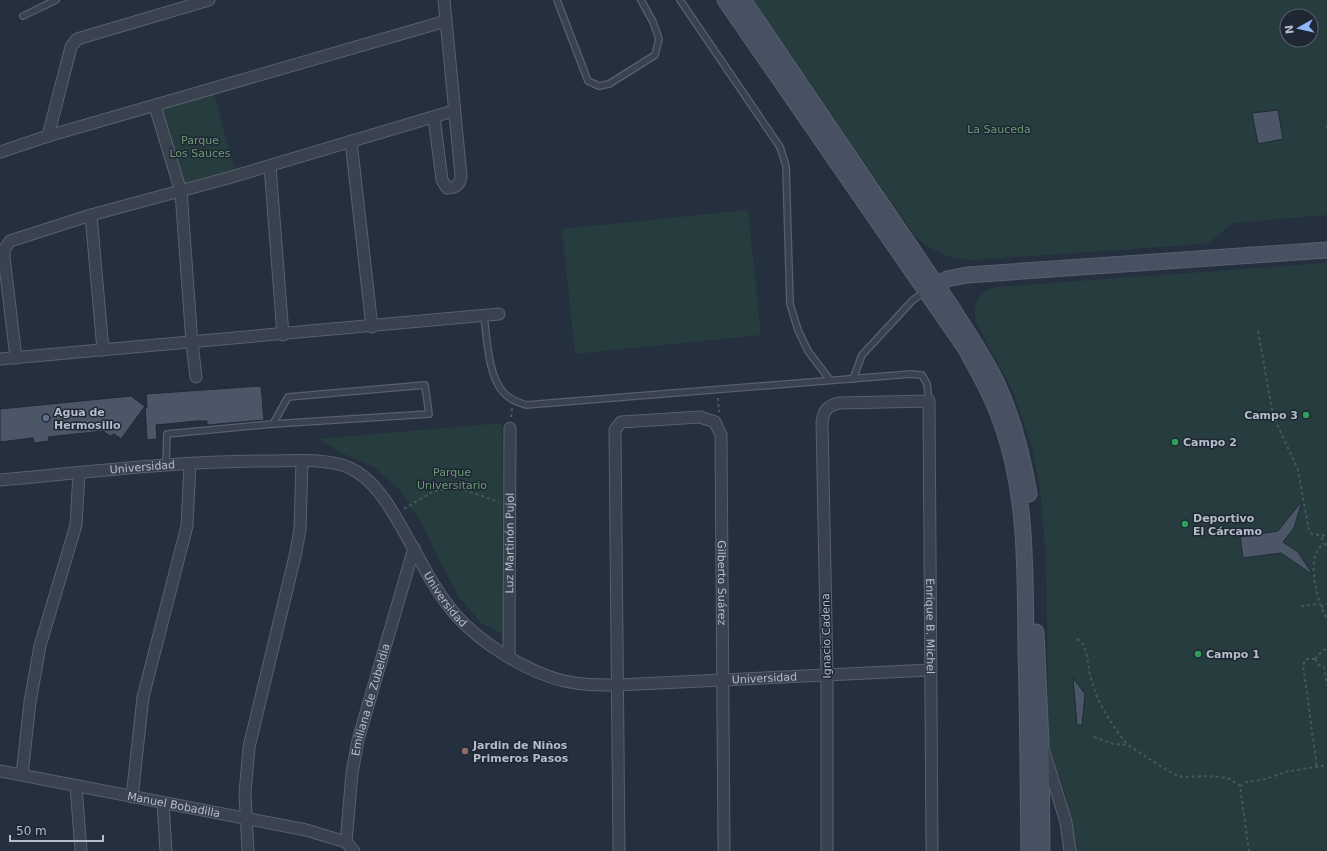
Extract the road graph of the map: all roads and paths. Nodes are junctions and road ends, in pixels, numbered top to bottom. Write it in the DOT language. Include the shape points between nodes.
graph roads {
  1 [pos="56,0"];
  2 [pos="209,0"];
  3 [pos="444,0"];
  4 [pos="557,0"];
  5 [pos="641,0"];
  6 [pos="680,0"];
  7 [pos="725,0"];
  8 [pos="743,0"];
  9 [pos="23,16"];
  10 [pos="446,21"];
  11 [pos="155,106"];
  12 [pos="454,111"];
  13 [pos="434,117"];
  14 [pos="48,136"];
  15 [pos="351,141"];
  16 [pos="0,152"];
  17 [pos="270,166"];
  18 [pos="181,192"];
  19 [pos="91,215"];
  20 [pos="1327,250"];
  21 [pos="931,287"];
  22 [pos="499,314"];
  23 [pos="484,316"];
  24 [pos="372,327"];
  25 [pos="1258,331"];
  26 [pos="283,335"];
  27 [pos="192,343"];
  28 [pos="104,350"];
  29 [pos="16,358"];
  30 [pos="0,359"];
  31 [pos="196,377"];
  32 [pos="853,379"];
  33 [pos="830,380"];
  34 [pos="718,389"];
  35 [pos="512,400"];
  36 [pos="929,401"];
  37 [pos="273,424"];
  38 [pos="719,427"];
  39 [pos="510,428"];
  40 [pos="302,460"];
  41 [pos="190,464"];
  42 [pos="166,466"];
  43 [pos="79,473"];
  44 [pos="0,480"];
  45 [pos="510,506"];
  46 [pos="395,516"];
  47 [pos="1322,536"];
  48 [pos="1327,536"];
  49 [pos="1323,544"];
  50 [pos="1327,544"];
  51 [pos="414,548"];
  52 [pos="1318,604"];
  53 [pos="1327,604"];
  54 [pos="1301,606"];
  55 [pos="1321,607"];
  56 [pos="1327,619"];
  57 [pos="1077,639"];
  58 [pos="1327,649"];
  59 [pos="509,657"];
  60 [pos="1315,659"];
  61 [pos="1327,666"];
  62 [pos="1324,668"];
  63 [pos="931,670"];
  64 [pos="827,674"];
  65 [pos="723,680"];
  66 [pos="618,685"];
  67 [pos="1327,685"];
  68 [pos="1094,737"];
  69 [pos="1041,742"];
  70 [pos="1128,745"];
  71 [pos="1327,765"];
  72 [pos="1317,766"];
  73 [pos="0,770"];
  74 [pos="22,775"];
  75 [pos="76,786"];
  76 [pos="1240,786"];
  77 [pos="132,797"];
  78 [pos="163,803"];
  79 [pos="246,819"];
  80 [pos="346,842"];
  81 [pos="81,851"];
  82 [pos="166,851"];
  83 [pos="248,851"];
  84 [pos="354,851"];
  85 [pos="619,851"];
  86 [pos="724,851"];
  87 [pos="827,851"];
  88 [pos="932,851"];
  89 [pos="1029,851"];
  90 [pos="1042,851"];
  91 [pos="1070,851"];
  92 [pos="1249,851"];
  1 -- 9 [label="lane"];
  2 -- 14 [label="street" via="77,39 71,47"];
  3 -- 10 [label="street"];
  4 -- 5 [label="lane" via="588,81 599,86 609,84 655,55 659,39"];
  6 -- 33 [label="lane" via="780,147 786,166 790,304 808,351"];
  7 -- 21 [label="main road"];
  8 -- 21 [label="main road"];
  10 -- 11 [label="street"];
  10 -- 12 [label="street"];
  11 -- 14 [label="street"];
  11 -- 18 [label="street"];
  12 -- 13 [label="street"];
  12 -- 13 [label="street" via="460,176 459,184 455,187 447,188 442,180"];
  13 -- 15 [label="street"];
  14 -- 16 [label="street"];
  15 -- 17 [label="street"];
  15 -- 24 [label="street"];
  17 -- 18 [label="street"];
  17 -- 26 [label="street"];
  18 -- 19 [label="street"];
  18 -- 27 [label="street"];
  19 -- 28 [label="street"];
  19 -- 29 [label="street" via="16,238 7,245 4,257"];
  20 -- 21 [label="main road" via="967,275 947,279"];
  21 -- 32 [label="lane" via="912,301 862,355"];
  21 -- 69 [label="main road" via="970,337 999,387 1022,456 1034,533"];
  21 -- 89 [label="main road" via="983,379 998,412 1019,490 1025,542"];
  22 -- 23 [label="street"];
  23 -- 24 [label="street"];
  23 -- 35 [label="lane" via="496,379 503,393"];
  24 -- 26 [label="street"];
  25 -- 47 [label="path" via="1274,421 1298,470 1309,531"];
  26 -- 27 [label="street"];
  27 -- 28 [label="street"];
  27 -- 31 [label="street"];
  28 -- 29 [label="street"];
  29 -- 30 [label="street"];
  32 -- 33 [label="lane"];
  32 -- 36 [label="lane" via="911,374 922,376 927,384"];
  33 -- 34 [label="lane"];
  34 -- 35 [label="lane" via="526,404"];
  34 -- 38 [label="path"];
  35 -- 39 [label="path"];
  36 -- 63 [label="street, Enrique B. Michel"];
  36 -- 64 [label="street, Ignacio Cadena" via="839,403 826,408 823,413"];
  37 -- 37 [label="lane" via="429,414 425,384 288,397"];
  37 -- 42 [label="lane" via="167,434"];
  38 -- 65 [label="street, Gilberto Suárez"];
  38 -- 66 [label="street" via="715,422 700,417 617,424 615,430"];
  39 -- 45 [label="street, Luz Martinón Pujol"];
  40 -- 41 [label="street, Universidad"];
  40 -- 46 [label="street, Universidad" via="347,467 361,475 378,491"];
  40 -- 79 [label="street" via="300,529 294,566 248,747"];
  41 -- 42 [label="street, Universidad"];
  41 -- 77 [label="street" via="187,526 144,697"];
  42 -- 43 [label="street, Universidad"];
  43 -- 44 [label="street, Universidad"];
  43 -- 74 [label="street" via="76,525 40,646 30,702"];
  45 -- 46 [label="path" via="456,487 432,492 409,504"];
  45 -- 59 [label="street, Luz Martinón Pujol"];
  46 -- 51 [label="street, Universidad"];
  47 -- 48 [label="path"];
  47 -- 49 [label="path"];
  49 -- 50 [label="path"];
  49 -- 52 [label="path" via="1313,560"];
  51 -- 59 [label="street, Universidad" via="454,614 477,636"];
  51 -- 80 [label="street, Emiliana de Zubeldia" via="358,740 349,798"];
  52 -- 54 [label="path"];
  52 -- 55 [label="path"];
  53 -- 55 [label="path"];
  55 -- 56 [label="path"];
  57 -- 70 [label="path" via="1084,646 1091,679 1100,703"];
  58 -- 60 [label="path"];
  59 -- 66 [label="street, Universidad" via="536,671 563,680 588,685"];
  60 -- 62 [label="path"];
  60 -- 72 [label="path" via="1306,659 1304,665"];
  61 -- 62 [label="path"];
  62 -- 67 [label="path"];
  63 -- 64 [label="street, Universidad"];
  63 -- 88 [label="street, Enrique B. Michel"];
  64 -- 65 [label="street, Universidad"];
  64 -- 87 [label="street, Ignacio Cadena"];
  65 -- 66 [label="street, Universidad"];
  65 -- 86 [label="street, Gilberto Suárez"];
  66 -- 85 [label="street"];
  68 -- 70 [label="path" via="1114,744"];
  69 -- 90 [label="main road"];
  69 -- 91 [label="street" via="1066,822"];
  70 -- 76 [label="path" via="1178,776 1221,777 1230,779"];
  71 -- 72 [label="path"];
  72 -- 76 [label="path" via="1285,772"];
  73 -- 74 [label="street, Manuel Bobadilla"];
  74 -- 75 [label="street, Manuel Bobadilla"];
  75 -- 77 [label="street, Manuel Bobadilla"];
  75 -- 81 [label="street"];
  76 -- 92 [label="path"];
  77 -- 78 [label="street, Manuel Bobadilla"];
  78 -- 79 [label="street, Manuel Bobadilla"];
  78 -- 82 [label="street"];
  79 -- 80 [label="street, Manuel Bobadilla" via="306,830"];
  79 -- 83 [label="street"];
  80 -- 84 [label="street"];
}
